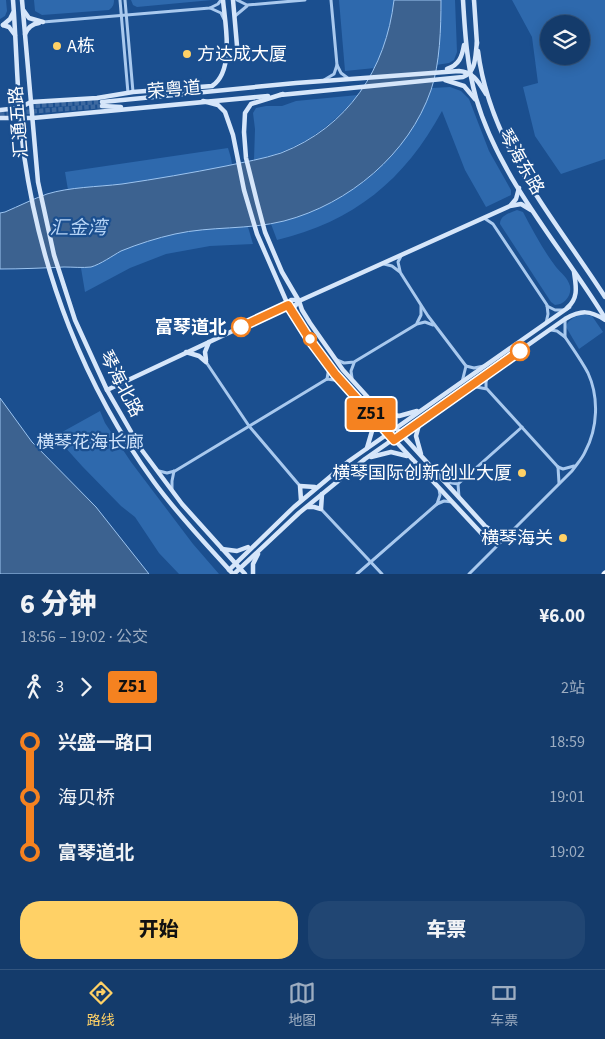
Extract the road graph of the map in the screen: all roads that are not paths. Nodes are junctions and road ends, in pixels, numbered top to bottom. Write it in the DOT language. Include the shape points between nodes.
graph roads {
  1 [pos="13,0"];
  2 [pos="22,0"];
  3 [pos="120,0"];
  4 [pos="125,0"];
  5 [pos="222,0"];
  6 [pos="233,0"];
  7 [pos="237,0"];
  8 [pos="305,0"];
  9 [pos="332,0"];
  10 [pos="463,0"];
  11 [pos="474,0"];
  12 [pos="248,5"];
  13 [pos="14,6"];
  14 [pos="22,8"];
  15 [pos="210,8"];
  16 [pos="122,15"];
  17 [pos="127,15"];
  18 [pos="234,17"];
  19 [pos="43,22"];
  20 [pos="226,25"];
  21 [pos="1,26"];
  22 [pos="25,36"];
  23 [pos="16,37"];
  24 [pos="466,40"];
  25 [pos="476,42"];
  26 [pos="238,57"];
  27 [pos="337,65"];
  28 [pos="441,72"];
  29 [pos="470,73"];
  30 [pos="349,79"];
  31 [pos="441,79"];
  32 [pos="322,81"];
  33 [pos="130,92"];
  34 [pos="283,94"];
  35 [pos="486,94"];
  36 [pos="31,102"];
  37 [pos="203,102"];
  38 [pos="478,103"];
  39 [pos="490,107"];
  40 [pos="20,108"];
  41 [pos="135,108"];
  42 [pos="0,110"];
  43 [pos="480,110"];
  44 [pos="20,117"];
  45 [pos="0,118"];
  46 [pos="34,118"];
  47 [pos="519,188"];
  48 [pos="510,206"];
  49 [pos="495,212"];
  50 [pos="535,212"];
  51 [pos="483,218"];
  52 [pos="493,224"];
  53 [pos="402,255"];
  54 [pos="382,264"];
  55 [pos="574,270"];
  56 [pos="400,272"];
  57 [pos="65,291"];
  58 [pos="57,294"];
  59 [pos="605,297"];
  60 [pos="299,300"];
  61 [pos="420,304"];
  62 [pos="288,305"];
  63 [pos="546,306"];
  64 [pos="567,308"];
  65 [pos="566,319"];
  66 [pos="605,319"];
  67 [pos="417,324"];
  68 [pos="545,324"];
  69 [pos="436,327"];
  70 [pos="550,330"];
  71 [pos="565,337"];
  72 [pos="209,341"];
  73 [pos="186,352"];
  74 [pos="334,359"];
  75 [pos="206,362"];
  76 [pos="354,362"];
  77 [pos="329,366"];
  78 [pos="466,366"];
  79 [pos="484,366"];
  80 [pos="489,372"];
  81 [pos="327,379"];
  82 [pos="341,381"];
  83 [pos="352,381"];
  84 [pos="462,382"];
  85 [pos="470,386"];
  86 [pos="486,388"];
  87 [pos="107,390"];
  88 [pos="366,409"];
  89 [pos="421,410"];
  90 [pos="382,412"];
  91 [pos="420,421"];
  92 [pos="249,426"];
  93 [pos="522,427"];
  94 [pos="396,428"];
  95 [pos="388,433"];
  96 [pos="402,434"];
  97 [pos="394,440"];
  98 [pos="367,448"];
  99 [pos="409,456"];
  100 [pos="421,456"];
  101 [pos="365,459"];
  102 [pos="576,465"];
  103 [pos="558,467"];
  104 [pos="157,471"];
  105 [pos="175,471"];
  106 [pos="446,482"];
  107 [pos="559,483"];
  108 [pos="458,484"];
  109 [pos="300,486"];
  110 [pos="317,487"];
  111 [pos="439,488"];
  112 [pos="173,492"];
  113 [pos="322,494"];
  114 [pos="459,497"];
  115 [pos="300,501"];
  116 [pos="452,502"];
  117 [pos="437,504"];
  118 [pos="306,508"];
  119 [pos="321,509"];
  120 [pos="509,534"];
  121 [pos="256,542"];
  122 [pos="500,543"];
  123 [pos="262,548"];
  124 [pos="222,549"];
  125 [pos="370,562"];
  126 [pos="235,564"];
  127 [pos="240,568"];
  128 [pos="229,570"];
  129 [pos="233,574"];
  130 [pos="245,574"];
  131 [pos="253,574"];
  132 [pos="357,574"];
  133 [pos="382,574"];
  134 [pos="469,574"];
  1 -- 13 [label="street, 汇通五路"];
  2 -- 14 [label="street, 汇通五路"];
  3 -- 16 [label="street"];
  4 -- 17 [label="street"];
  5 -- 15 [label="street"];
  5 -- 20 [label="street, 荣粤道"];
  6 -- 18 [label="street"];
  7 -- 12 [label="street"];
  8 -- 12 [label="street"];
  9 -- 27 [label="street"];
  10 -- 24 [label="street, 琴海东路"];
  11 -- 25 [label="street, 琴海东路"];
  12 -- 18 [label="street"];
  13 -- 21 [label="street" via="10,19"];
  13 -- 23 [label="street, 汇通五路"];
  14 -- 19 [label="street" via="29,18"];
  14 -- 22 [label="street, 汇通五路"];
  15 -- 17 [label="street"];
  15 -- 20 [label="street" via="221,13"];
  16 -- 17 [label="street"];
  16 -- 19 [label="street"];
  16 -- 33 [label="street"];
  17 -- 33 [label="street"];
  18 -- 26 [label="street"];
  19 -- 22 [label="street" via="33,24"];
  20 -- 33 [label="street, 荣粤道" via="227,54 221,78 212,86"];
  21 -- 23 [label="street" via="9,27"];
  22 -- 36 [label="street, 汇通五路"];
  23 -- 40 [label="street, 汇通五路"];
  24 -- 28 [label="street" via="459,61"];
  24 -- 29 [label="street, 琴海东路"];
  25 -- 29 [label="street" via="474,67"];
  25 -- 35 [label="street, 琴海东路"];
  27 -- 30 [label="street"];
  27 -- 32 [label="street" via="334,74"];
  28 -- 29 [label="street, 荣粤道"];
  28 -- 30 [label="street, 荣粤道"];
  29 -- 31 [label="street, 荣粤道"];
  29 -- 35 [label="street"];
  29 -- 38 [label="street, 琴海东路"];
  30 -- 32 [label="street, 荣粤道"];
  31 -- 34 [label="street, 荣粤道"];
  31 -- 38 [label="street" via="464,86"];
  32 -- 41 [label="street, 荣粤道" via="133,98 102,104"];
  33 -- 36 [label="street, 荣粤道" via="97,98"];
  34 -- 37 [label="street, 荣粤道"];
  34 -- 60 [label="street" via="255,102 245,113 246,158 265,232 288,285"];
  35 -- 39 [label="street, 琴海东路"];
  36 -- 40 [label="street, 荣粤道"];
  36 -- 46 [label="street, 汇通五路"];
  37 -- 41 [label="street, 荣粤道"];
  37 -- 62 [label="street" via="218,105 225,112 257,234"];
  38 -- 43 [label="street, 琴海东路"];
  39 -- 43 [label="street" via="484,103"];
  39 -- 59 [label="street, 琴海东路" via="516,163"];
  40 -- 42 [label="street, 荣粤道"];
  40 -- 44 [label="street, 汇通五路"];
  41 -- 46 [label="street, 荣粤道"];
  43 -- 47 [label="street, 琴海东路" via="496,148"];
  44 -- 45 [label="street, 荣粤道"];
  44 -- 46 [label="street, 荣粤道"];
  44 -- 58 [label="street, 汇通五路" via="24,156 41,239"];
  46 -- 57 [label="street, 汇通五路" via="38,182 49,237"];
  47 -- 48 [label="street"];
  47 -- 50 [label="street, 琴海东路"];
  48 -- 49 [label="street"];
  48 -- 50 [label="street" via="522,204"];
  49 -- 51 [label="street"];
  49 -- 52 [label="street"];
  50 -- 55 [label="street, 琴海东路"];
  51 -- 52 [label="street"];
  51 -- 53 [label="street"];
  52 -- 63 [label="street"];
  53 -- 54 [label="street"];
  53 -- 56 [label="street" via="398,262"];
  54 -- 56 [label="street"];
  54 -- 60 [label="street"];
  55 -- 64 [label="street" via="577,292"];
  55 -- 66 [label="street, 琴海东路"];
  56 -- 61 [label="street"];
  57 -- 87 [label="street, 琴海北路"];
  58 -- 128 [label="street, 琴海北路" via="86,366 125,439 175,509"];
  60 -- 62 [label="street" via="293,299"];
  60 -- 74 [label="street" via="302,310"];
  61 -- 67 [label="street" via="422,315"];
  61 -- 69 [label="street"];
  62 -- 72 [label="street"];
  62 -- 77 [label="street"];
  63 -- 64 [label="street" via="555,310"];
  63 -- 68 [label="street"];
  64 -- 68 [label="street"];
  65 -- 66 [label="street" via="576,313 589,313"];
  65 -- 70 [label="street"];
  65 -- 71 [label="street"];
  67 -- 69 [label="street" via="425,322"];
  67 -- 76 [label="street"];
  68 -- 79 [label="street"];
  69 -- 78 [label="street"];
  70 -- 71 [label="street"];
  70 -- 80 [label="street"];
  71 -- 102 [label="street" via="587,372 596,403 592,437"];
  72 -- 73 [label="street"];
  72 -- 75 [label="street"];
  73 -- 75 [label="street"];
  73 -- 87 [label="street"];
  74 -- 76 [label="street"];
  74 -- 83 [label="street"];
  75 -- 92 [label="street"];
  76 -- 83 [label="street"];
  77 -- 81 [label="street"];
  77 -- 82 [label="street"];
  78 -- 79 [label="street"];
  78 -- 84 [label="street"];
  79 -- 84 [label="street"];
  80 -- 85 [label="street"];
  80 -- 86 [label="street"];
  81 -- 82 [label="street"];
  81 -- 92 [label="street"];
  82 -- 88 [label="street"];
  83 -- 90 [label="street"];
  84 -- 89 [label="street"];
  85 -- 86 [label="street"];
  85 -- 91 [label="street"];
  86 -- 93 [label="street"];
  87 -- 104 [label="street, 琴海北路"];
  88 -- 95 [label="street"];
  88 -- 98 [label="street" via="372,431"];
  89 -- 90 [label="street" via="399,416"];
  89 -- 94 [label="street"];
  90 -- 94 [label="street"];
  91 -- 96 [label="street"];
  91 -- 100 [label="street" via="416,436"];
  92 -- 105 [label="street"];
  92 -- 109 [label="street"];
  93 -- 103 [label="street"];
  93 -- 108 [label="street"];
  94 -- 95 [label="street"];
  94 -- 96 [label="street"];
  95 -- 97 [label="street"];
  95 -- 98 [label="street"];
  96 -- 97 [label="street"];
  96 -- 100 [label="street"];
  97 -- 99 [label="street"];
  97 -- 101 [label="street"];
  98 -- 110 [label="street"];
  99 -- 101 [label="street" via="391,452"];
  99 -- 111 [label="street"];
  100 -- 106 [label="street"];
  101 -- 113 [label="street"];
  102 -- 103 [label="street" via="563,469"];
  102 -- 107 [label="street"];
  103 -- 107 [label="street"];
  104 -- 105 [label="street"];
  104 -- 112 [label="street, 琴海北路"];
  105 -- 112 [label="street"];
  106 -- 108 [label="street"];
  106 -- 114 [label="street"];
  107 -- 120 [label="street"];
  108 -- 114 [label="street"];
  109 -- 110 [label="street"];
  109 -- 115 [label="street"];
  110 -- 115 [label="street"];
  111 -- 116 [label="street"];
  111 -- 117 [label="street"];
  112 -- 124 [label="street, 琴海北路"];
  113 -- 118 [label="street"];
  113 -- 119 [label="street"];
  114 -- 120 [label="street" via="485,526 494,532"];
  115 -- 121 [label="street"];
  116 -- 117 [label="street"];
  116 -- 122 [label="street" via="488,540"];
  117 -- 125 [label="street"];
  118 -- 119 [label="street"];
  118 -- 123 [label="street"];
  119 -- 125 [label="street"];
  120 -- 122 [label="street"];
  121 -- 124 [label="street" via="240,551"];
  121 -- 126 [label="street"];
  122 -- 134 [label="street"];
  123 -- 127 [label="street"];
  123 -- 131 [label="street" via="254,562"];
  124 -- 126 [label="street, 琴海北路"];
  125 -- 132 [label="street"];
  125 -- 133 [label="street"];
  126 -- 127 [label="street, 琴海北路"];
  126 -- 128 [label="street"];
  127 -- 129 [label="street"];
  127 -- 130 [label="street, 琴海北路"];
  128 -- 129 [label="street, 琴海北路"];
}
